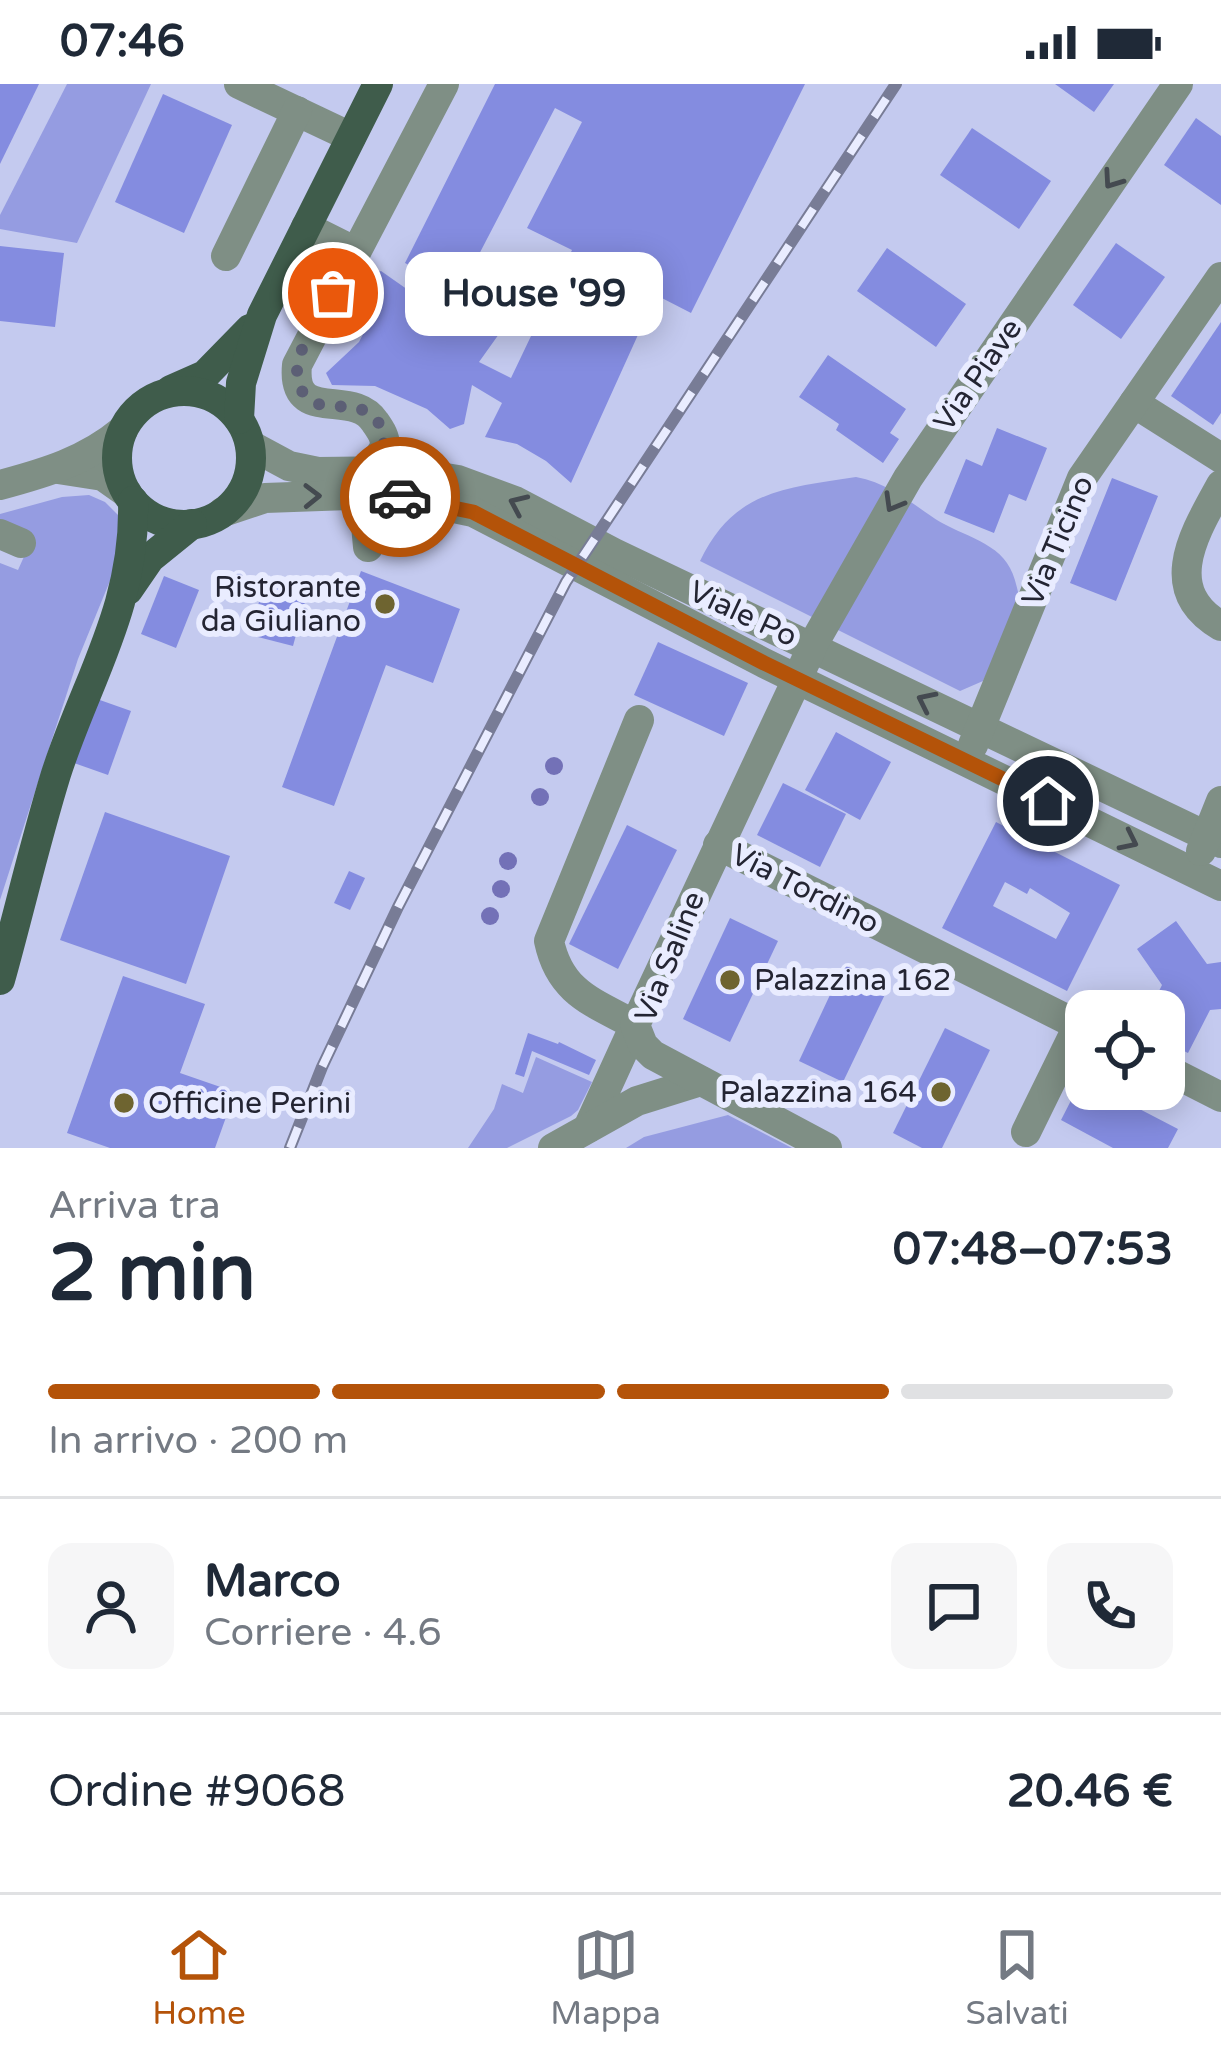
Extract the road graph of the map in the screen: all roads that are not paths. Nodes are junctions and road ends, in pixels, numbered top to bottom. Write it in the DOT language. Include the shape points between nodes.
graph roads {
  1 [pos="239,84"];
  2 [pos="378,84"];
  3 [pos="444,84"];
  4 [pos="1178,84"];
  5 [pos="297,111"];
  6 [pos="351,137"];
  7 [pos="306,227"];
  8 [pos="356,252"];
  9 [pos="226,256"];
  10 [pos="1221,277"];
  11 [pos="262,315"];
  12 [pos="163,394"];
  13 [pos="1134,403"];
  14 [pos="123,430"];
  15 [pos="244,432"];
  16 [pos="1221,458"];
  17 [pos="58,469"];
  18 [pos="368,483"];
  19 [pos="0,485"];
  20 [pos="1221,485"];
  21 [pos="130,497"];
  22 [pos="223,512"];
  23 [pos="192,524"];
  24 [pos="368,547"];
  25 [pos="125,595"];
  26 [pos="1221,626"];
  27 [pos="812,646"];
  28 [pos="798,679"];
  29 [pos="639,720"];
  30 [pos="980,728"];
  31 [pos="965,761"];
  32 [pos="1221,801"];
  33 [pos="1214,839"];
  34 [pos="718,845"];
  35 [pos="1207,879"];
  36 [pos="0,980"];
  37 [pos="1065,1018"];
  38 [pos="635,1025"];
  39 [pos="1065,1059"];
  40 [pos="1185,1079"];
  41 [pos="701,1081"];
  42 [pos="1221,1097"];
  43 [pos="588,1128"];
  44 [pos="1026,1132"];
  45 [pos="554,1148"];
  46 [pos="826,1148"];
  1 -- 5 [label="street"];
  2 -- 6 [label="main road"];
  3 -- 8 [label="street"];
  4 -- 27 [label="street, Via Piave, one-way" via="908,478"];
  5 -- 6 [label="street"];
  5 -- 9 [label="street"];
  6 -- 7 [label="main road"];
  7 -- 8 [label="street"];
  7 -- 11 [label="main road"];
  8 -- 18 [label="street" via="301,352 296,378 322,405 363,408 385,440"];
  10 -- 13 [label="street, Via Ticino"];
  11 -- 12 [label="main road" via="205,375"];
  11 -- 15 [label="main road" via="241,383"];
  12 -- 14 [label="main road"];
  12 -- 15 [label="main road" via="212,397"];
  13 -- 16 [label="street"];
  13 -- 30 [label="street, Via Ticino" via="1082,478"];
  14 -- 17 [label="street"];
  14 -- 21 [label="main road" via="117,462"];
  15 -- 18 [label="street, Viale Po" via="289,466"];
  15 -- 22 [label="main road" via="246,483"];
  17 -- 19 [label="street"];
  17 -- 21 [label="street" via="90,472"];
  22 -- 18 [label="street, Viale Po, one-way" via="265,497"];
  18 -- 24 [label="street"];
  27 -- 18 [label="street, Viale Po, one-way" via="514,501 403,471"];
  18 -- 28 [label="street, Viale Po" via="473,512"];
  20 -- 26 [label="street" via="1188,545 1185,567 1199,608"];
  21 -- 23 [label="main road" via="159,520"];
  21 -- 25 [label="main road"];
  22 -- 23 [label="main road"];
  23 -- 25 [label="main road" via="150,558"];
  25 -- 36 [label="main road" via="56,773"];
  27 -- 28 [label="street, Via Piave"];
  30 -- 27 [label="street, Viale Po, one-way"];
  28 -- 31 [label="street, Viale Po"];
  28 -- 34 [label="street, Via Saline"];
  29 -- 38 [label="street" via="548,941 561,978"];
  30 -- 31 [label="street, Via Ticino"];
  30 -- 33 [label="street, Viale Po"];
  31 -- 35 [label="street, Viale Po, one-way"];
  32 -- 33 [label="street"];
  33 -- 35 [label="street"];
  34 -- 37 [label="street, Via Tordino"];
  34 -- 38 [label="street, Via Saline"];
  38 -- 41 [label="street, Via Saline" via="652,1055"];
  38 -- 43 [label="street"];
  39 -- 44 [label="street"];
  40 -- 42 [label="street"];
  41 -- 43 [label="street" via="637,1101"];
  41 -- 46 [label="street, Via Saline"];
  43 -- 45 [label="street"];
}
